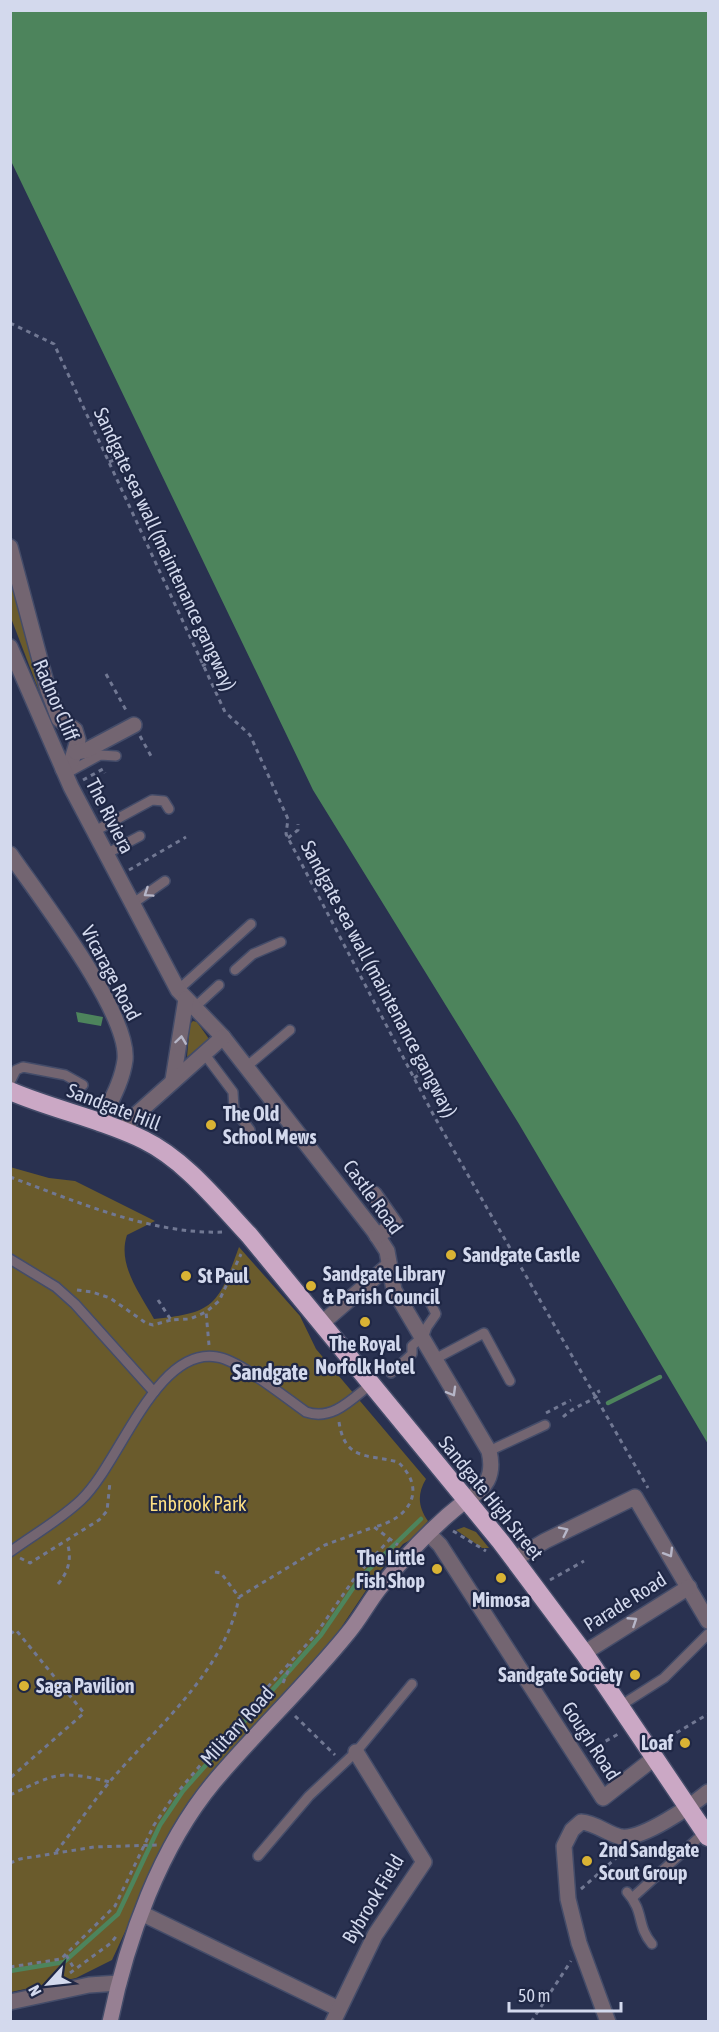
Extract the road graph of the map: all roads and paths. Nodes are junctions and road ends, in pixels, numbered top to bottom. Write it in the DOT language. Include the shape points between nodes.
graph roads {
  1 [pos="10,323"];
  2 [pos="112,456"];
  3 [pos="109,463"];
  4 [pos="10,547"];
  5 [pos="10,647"];
  6 [pos="204,658"];
  7 [pos="202,666"];
  8 [pos="134,725"];
  9 [pos="76,752"];
  10 [pos="116,756"];
  11 [pos="105,773"];
  12 [pos="66,777"];
  13 [pos="169,809"];
  14 [pos="298,824"];
  15 [pos="95,831"];
  16 [pos="140,836"];
  17 [pos="186,837"];
  18 [pos="288,838"];
  19 [pos="10,854"];
  20 [pos="106,854"];
  21 [pos="117,877"];
  22 [pos="165,881"];
  23 [pos="132,904"];
  24 [pos="251,924"];
  25 [pos="280,942"];
  26 [pos="235,970"];
  27 [pos="219,985"];
  28 [pos="186,999"];
  29 [pos="290,1030"];
  30 [pos="223,1037"];
  31 [pos="203,1052"];
  32 [pos="246,1067"];
  33 [pos="417,1067"];
  34 [pos="414,1078"];
  35 [pos="173,1080"];
  36 [pos="10,1082"];
  37 [pos="83,1085"];
  38 [pos="10,1091"];
  39 [pos="100,1124"];
  40 [pos="250,1130"];
  41 [pos="125,1132"];
  42 [pos="10,1177"];
  43 [pos="374,1194"];
  44 [pos="219,1202"];
  45 [pos="223,1224"];
  46 [pos="377,1236"];
  47 [pos="241,1254"];
  48 [pos="10,1259"];
  49 [pos="388,1266"];
  50 [pos="68,1284"];
  51 [pos="428,1298"];
  52 [pos="158,1300"];
  53 [pos="206,1312"];
  54 [pos="171,1320"];
  55 [pos="321,1324"];
  56 [pos="422,1339"];
  57 [pos="210,1356"];
  58 [pos="433,1360"];
  59 [pos="392,1373"];
  60 [pos="510,1381"];
  61 [pos="371,1384"];
  62 [pos="598,1390"];
  63 [pos="154,1392"];
  64 [pos="596,1397"];
  65 [pos="563,1417"];
  66 [pos="339,1422"];
  67 [pos="545,1425"];
  68 [pos="489,1451"];
  69 [pos="107,1468"];
  70 [pos="646,1499"];
  71 [pos="465,1501"];
  72 [pos="374,1527"];
  73 [pos="451,1529"];
  74 [pos="429,1534"];
  75 [pos="67,1542"];
  76 [pos="399,1546"];
  77 [pos="492,1549"];
  78 [pos="11,1551"];
  79 [pos="513,1560"];
  80 [pos="584,1561"];
  81 [pos="215,1572"];
  82 [pos="58,1584"];
  83 [pos="689,1587"];
  84 [pos="535,1589"];
  85 [pos="239,1597"];
  86 [pos="708,1621"];
  87 [pos="10,1634"];
  88 [pos="708,1635"];
  89 [pos="584,1653"];
  90 [pos="412,1684"];
  91 [pos="620,1706"];
  92 [pos="289,1710"];
  93 [pos="708,1714"];
  94 [pos="632,1725"];
  95 [pos="585,1742"];
  96 [pos="656,1751"];
  97 [pos="356,1752"];
  98 [pos="343,1762"];
  99 [pos="10,1778"];
  100 [pos="110,1782"];
  101 [pos="708,1792"];
  102 [pos="10,1795"];
  103 [pos="687,1809"];
  104 [pos="707,1834"];
  105 [pos="639,1836"];
  106 [pos="154,1845"];
  107 [pos="56,1852"];
  108 [pos="258,1856"];
  109 [pos="10,1863"];
  110 [pos="568,1899"];
  111 [pos="143,1914"];
  112 [pos="118,1933"];
  113 [pos="652,1944"];
  114 [pos="66,1955"];
  115 [pos="569,1965"];
  116 [pos="75,1970"];
  117 [pos="65,1976"];
  118 [pos="119,1983"];
  119 [pos="10,2002"];
  120 [pos="335,2015"];
  121 [pos="110,2022"];
  122 [pos="531,2022"];
  123 [pos="608,2022"];
  1 -- 3 [label="path, Sandgate sea wall (maintenance gangway)" via="54,344"];
  2 -- 3 [label="path" via="114,460"];
  3 -- 7 [label="path, Sandgate sea wall (maintenance gangway)"];
  4 -- 9 [label="street" via="48,690 59,719 75,730"];
  5 -- 12 [label="street, Radnor Cliff"];
  6 -- 7 [label="path" via="207,663"];
  7 -- 18 [label="path, Sandgate sea wall (maintenance gangway)" via="225,712 250,735 288,819"];
  8 -- 9 [label="street"];
  9 -- 12 [label="street, The Riviera"];
  10 -- 12 [label="lane" via="100,755"];
  11 -- 12 [label="path" via="103,770"];
  12 -- 15 [label="street, The Riviera"];
  13 -- 15 [label="lane" via="164,801 152,800"];
  14 -- 18 [label="path" via="298,830"];
  15 -- 20 [label="street, The Riviera"];
  16 -- 20 [label="lane"];
  17 -- 21 [label="path"];
  18 -- 34 [label="path, Sandgate sea wall (maintenance gangway)"];
  19 -- 39 [label="street, Vicarage Road" via="76,945 123,1043 125,1062"];
  20 -- 21 [label="street, The Riviera"];
  21 -- 23 [label="street, The Riviera"];
  22 -- 23 [label="lane, one-way"];
  23 -- 28 [label="street, The Riviera"];
  24 -- 28 [label="lane"];
  25 -- 26 [label="lane" via="255,953"];
  27 -- 28 [label="lane"];
  28 -- 30 [label="street, Castle Road"];
  35 -- 28 [label="street, one-way"];
  29 -- 32 [label="lane"];
  30 -- 31 [label="street"];
  30 -- 32 [label="street, Castle Road"];
  31 -- 35 [label="street"];
  31 -- 40 [label="lane" via="233,1092 234,1109"];
  32 -- 46 [label="street, Castle Road"];
  33 -- 34 [label="path" via="420,1074"];
  34 -- 64 [label="path, Sandgate sea wall (maintenance gangway)"];
  35 -- 41 [label="street" via="130,1120"];
  36 -- 37 [label="lane" via="22,1067 65,1075"];
  38 -- 39 [label="highway, Sandgate Hill"];
  39 -- 41 [label="highway, Sandgate Hill"];
  41 -- 44 [label="highway, Sandgate Hill" via="172,1158"];
  42 -- 45 [label="path" via="173,1229 229,1231"];
  43 -- 46 [label="street" via="395,1224"];
  44 -- 55 [label="highway, Sandgate High Street"];
  46 -- 49 [label="street, Castle Road" via="387,1251"];
  47 -- 53 [label="path" via="219,1301"];
  48 -- 63 [label="lane" via="56,1287 75,1304"];
  49 -- 55 [label="street"];
  49 -- 56 [label="street, Castle Road" via="393,1290"];
  50 -- 54 [label="path" via="110,1298 146,1323"];
  51 -- 56 [label="lane" via="436,1314"];
  52 -- 54 [label="path"];
  53 -- 54 [label="path" via="190,1319"];
  53 -- 57 [label="path"];
  55 -- 61 [label="highway, Sandgate High Street"];
  56 -- 58 [label="street, Castle Road"];
  56 -- 59 [label="lane"];
  57 -- 61 [label="lane" via="222,1358 306,1412 319,1416 330,1414"];
  57 -- 63 [label="lane" via="196,1357 182,1365"];
  58 -- 60 [label="lane" via="484,1333"];
  58 -- 68 [label="street, Castle Road, one-way"];
  61 -- 71 [label="highway, Sandgate High Street"];
  62 -- 64 [label="path" via="600,1394"];
  63 -- 69 [label="lane"];
  64 -- 65 [label="path"];
  64 -- 70 [label="path, Sandgate sea wall (maintenance gangway)"];
  66 -- 72 [label="path" via="341,1436 351,1450 398,1462 410,1477 413,1496 406,1511"];
  67 -- 68 [label="lane"];
  68 -- 71 [label="street" via="489,1480 481,1492"];
  69 -- 75 [label="path" via="107,1511"];
  69 -- 78 [label="lane" via="81,1500"];
  79 -- 70 [label="street, one-way" via="632,1498"];
  70 -- 83 [label="street, one-way"];
  71 -- 74 [label="main road, Military Road"];
  71 -- 79 [label="highway, Sandgate High Street"];
  72 -- 76 [label="path"];
  72 -- 85 [label="path" via="325,1545"];
  73 -- 77 [label="path" via="488,1552"];
  74 -- 96 [label="street, Gough Road" via="440,1545 603,1798"];
  74 -- 111 [label="main road, Military Road" via="384,1583 348,1633 214,1783 172,1845"];
  75 -- 78 [label="path" via="30,1563"];
  75 -- 82 [label="path" via="69,1563"];
  79 -- 84 [label="highway, Sandgate High Street"];
  80 -- 84 [label="path"];
  81 -- 85 [label="path" via="221,1573"];
  83 -- 86 [label="street"];
  89 -- 83 [label="street, Parade Road, one-way"];
  84 -- 89 [label="highway, Sandgate High Street"];
  85 -- 100 [label="path" via="234,1620 214,1658 193,1688"];
  87 -- 99 [label="path" via="16,1630 84,1713"];
  88 -- 91 [label="lane" via="664,1678"];
  89 -- 91 [label="highway, Sandgate High Street"];
  90 -- 97 [label="lane"];
  91 -- 94 [label="highway, Sandgate High Street"];
  92 -- 98 [label="path"];
  93 -- 96 [label="path"];
  94 -- 95 [label="path" via="591,1751"];
  94 -- 96 [label="highway, Sandgate High Street"];
  96 -- 103 [label="highway, Sandgate High Street"];
  97 -- 98 [label="lane"];
  97 -- 120 [label="street, Bybrook Field" via="424,1862 375,1935"];
  98 -- 108 [label="lane"];
  100 -- 102 [label="path" via="82,1775 49,1776"];
  100 -- 107 [label="path"];
  101 -- 103 [label="street"];
  103 -- 104 [label="highway, Sandgate High Street"];
  103 -- 105 [label="street"];
  104 -- 113 [label="lane" via="630,1895 639,1905 642,1928"];
  105 -- 110 [label="path"];
  105 -- 110 [label="street" via="621,1837 588,1822 576,1826 564,1846"];
  106 -- 107 [label="path" via="94,1846"];
  107 -- 109 [label="path"];
  110 -- 123 [label="street" via="579,1943"];
  111 -- 118 [label="main road, Military Road"];
  111 -- 120 [label="street, Bybrook Field"];
  112 -- 116 [label="path"];
  114 -- 116 [label="path"];
  115 -- 122 [label="path"];
  116 -- 117 [label="path"];
  118 -- 119 [label="street"];
  118 -- 121 [label="main road, Military Road"];
}
